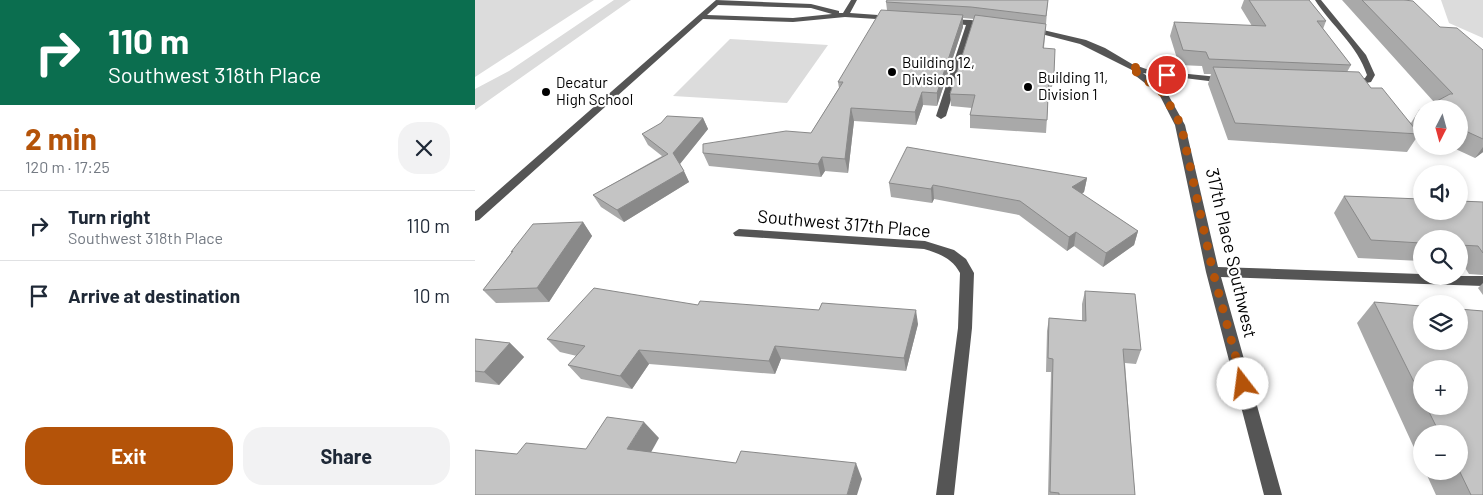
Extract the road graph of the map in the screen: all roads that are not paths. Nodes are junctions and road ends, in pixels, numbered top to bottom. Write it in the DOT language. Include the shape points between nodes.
graph roads {
  1 [pos="854,0"];
  2 [pos="1318,0"];
  3 [pos="719,1"];
  4 [pos="845,15"];
  5 [pos="701,17"];
  6 [pos="899,18"];
  7 [pos="933,20"];
  8 [pos="971,22"];
  9 [pos="998,24"];
  10 [pos="1023,27"];
  11 [pos="1129,66"];
  12 [pos="1232,80"];
  13 [pos="1341,85"];
  14 [pos="941,116"];
  15 [pos="475,217"];
  16 [pos="739,233"];
  17 [pos="1213,272"];
  18 [pos="1483,281"];
  19 [pos="945,495"];
  20 [pos="1273,495"];
  1 -- 4 [label="street"];
  2 -- 13 [label="street" via="1371,72 1370,78 1361,83"];
  3 -- 4 [label="street" via="811,6"];
  3 -- 5 [label="street"];
  4 -- 5 [label="street" via="793,20"];
  4 -- 6 [label="street"];
  5 -- 15 [label="street"];
  7 -- 8 [label="street"];
  8 -- 9 [label="street"];
  8 -- 14 [label="street"];
  10 -- 11 [label="street" via="1083,42"];
  11 -- 12 [label="street" via="1167,75"];
  11 -- 17 [label="street, 317th Place Southwest" via="1163,93 1181,125"];
  16 -- 19 [label="street, Southwest 317th Place" via="925,245 950,253 961,262 967,273 965,328"];
  17 -- 18 [label="street"];
  17 -- 20 [label="street, 317th Place Southwest"];
}
